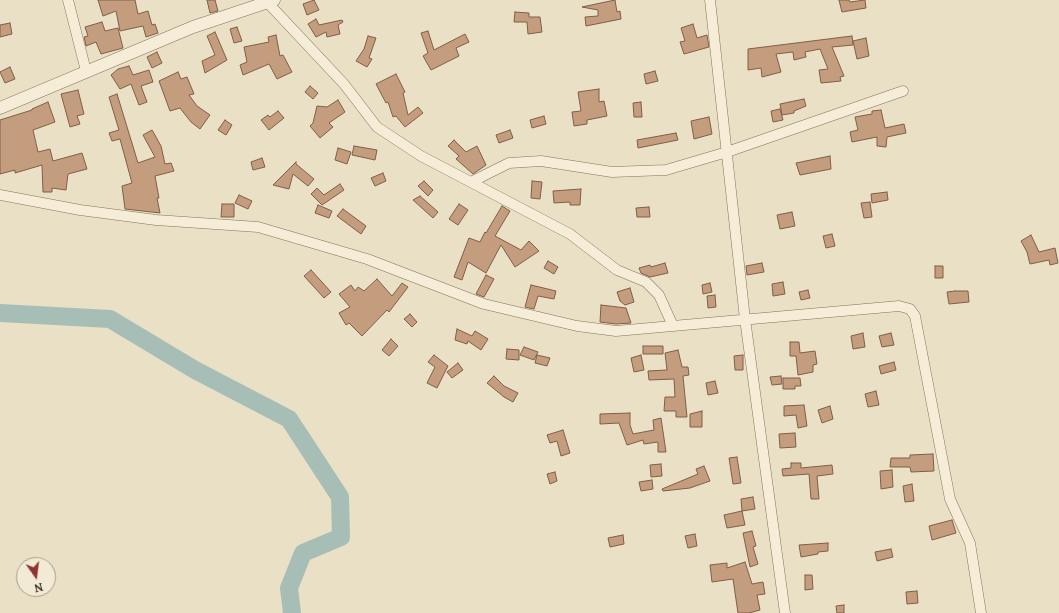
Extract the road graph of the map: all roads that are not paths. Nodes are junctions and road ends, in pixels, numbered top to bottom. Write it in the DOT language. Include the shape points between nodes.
graph roads {
  1 [pos="68,0"];
  2 [pos="710,0"];
  3 [pos="271,2"];
  4 [pos="86,71"];
  5 [pos="903,91"];
  6 [pos="0,108"];
  7 [pos="727,152"];
  8 [pos="471,182"];
  9 [pos="0,195"];
  10 [pos="745,319"];
  11 [pos="673,326"];
  12 [pos="785,613"];
  13 [pos="982,613"];
  1 -- 4 [label="street"];
  2 -- 7 [label="street"];
  3 -- 4 [label="street" via="193,27"];
  3 -- 8 [label="street" via="344,84 377,127 421,156"];
  4 -- 6 [label="street"];
  5 -- 7 [label="street"];
  7 -- 8 [label="street" via="666,170 612,172 541,161 510,163"];
  7 -- 10 [label="street"];
  8 -- 11 [label="street" via="570,234 617,270 646,282 659,295"];
  9 -- 11 [label="street" via="80,210 156,220 258,227 367,259 484,304 577,326 616,331"];
  10 -- 11 [label="street"];
  10 -- 12 [label="street"];
  10 -- 13 [label="street" via="899,306 910,309 916,316 950,499 970,543"];
}
